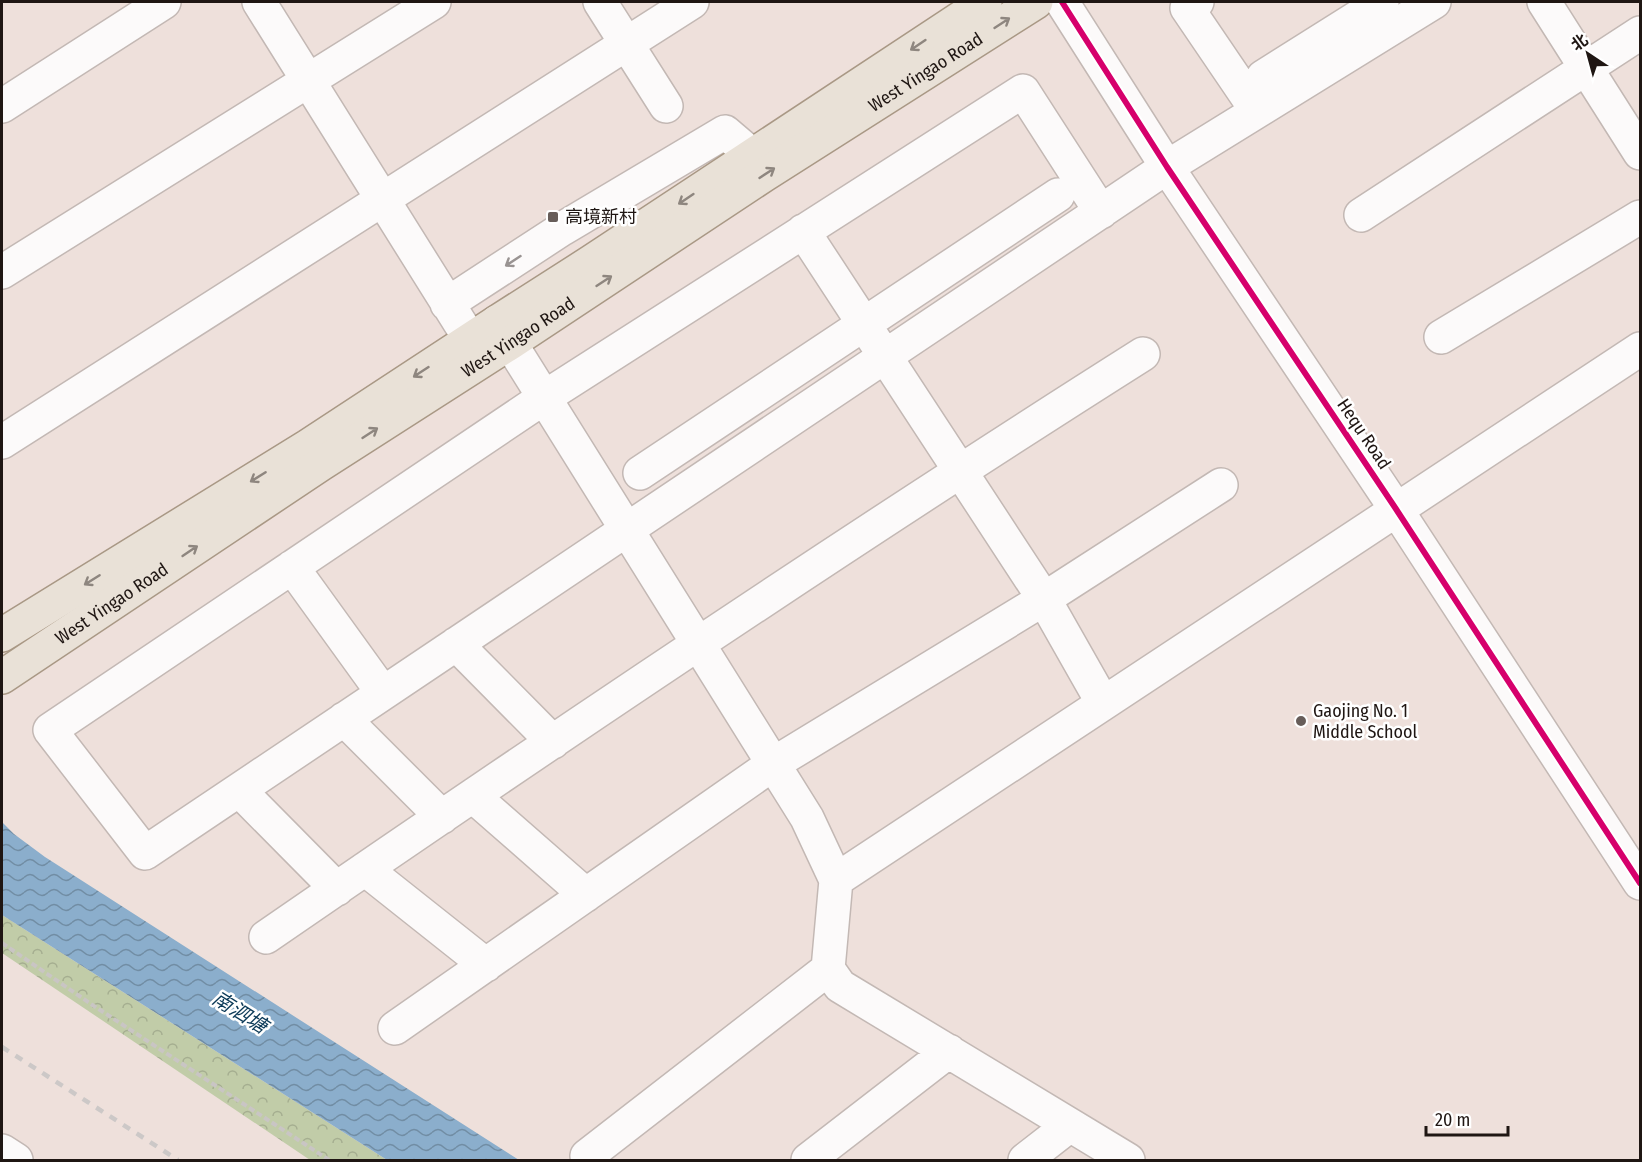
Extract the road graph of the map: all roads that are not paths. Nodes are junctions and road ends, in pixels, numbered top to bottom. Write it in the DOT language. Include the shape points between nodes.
graph roads {
  1 [pos="164,2"];
  2 [pos="260,2"];
  3 [pos="434,2"];
  4 [pos="600,2"];
  5 [pos="692,2"];
  6 [pos="1036,2"];
  7 [pos="1062,2"];
  8 [pos="1197,2"];
  9 [pos="1382,2"];
  10 [pos="1434,2"];
  11 [pos="1544,2"];
  12 [pos="968,6"];
  13 [pos="1641,33"];
  14 [pos="626,43"];
  15 [pos="1587,68"];
  16 [pos="1263,77"];
  17 [pos="309,80"];
  18 [pos="2,106"];
  19 [pos="666,106"];
  20 [pos="1257,111"];
  21 [pos="1641,153"];
  22 [pos="752,155"];
  23 [pos="1167,167"];
  24 [pos="1058,195"];
  25 [pos="382,199"];
  26 [pos="1101,212"];
  27 [pos="1360,215"];
  28 [pos="1641,217"];
  29 [pos="803,231"];
  30 [pos="2,272"];
  31 [pos="447,304"];
  32 [pos="864,324"];
  33 [pos="492,335"];
  34 [pos="1441,337"];
  35 [pos="1641,349"];
  36 [pos="1143,354"];
  37 [pos="885,355"];
  38 [pos="545,397"];
  39 [pos="2,442"];
  40 [pos="960,470"];
  41 [pos="640,473"];
  42 [pos="1221,485"];
  43 [pos="1396,509"];
  44 [pos="627,529"];
  45 [pos="292,567"];
  46 [pos="1044,599"];
  47 [pos="2,635"];
  48 [pos="698,643"];
  49 [pos="456,644"];
  50 [pos="2,677"];
  51 [pos="383,693"];
  52 [pos="1103,703"];
  53 [pos="344,719"];
  54 [pos="553,742"];
  55 [pos="774,764"];
  56 [pos="239,790"];
  57 [pos="473,796"];
  58 [pos="442,818"];
  59 [pos="365,869"];
  60 [pos="836,880"];
  61 [pos="1641,883"];
  62 [pos="337,889"];
  63 [pos="586,895"];
  64 [pos="266,938"];
  65 [pos="486,965"];
  66 [pos="828,969"];
  67 [pos="395,1028"];
  68 [pos="949,1052"];
  69 [pos="1070,1125"];
  70 [pos="2,1151"];
  71 [pos="587,1156"];
  72 [pos="16,1161"];
  73 [pos="808,1161"];
  74 [pos="1025,1161"];
  75 [pos="1128,1161"];
  1 -- 18 [label="street"];
  2 -- 17 [label="street"];
  3 -- 17 [label="street"];
  4 -- 14 [label="street"];
  5 -- 14 [label="street"];
  33 -- 6 [label="main road, West Yingao Road, one-way" via="764,175"];
  7 -- 23 [label="street, Hequ Road"];
  8 -- 20 [label="street" via="1187,8"];
  9 -- 16 [label="street"];
  10 -- 20 [label="street"];
  11 -- 15 [label="street"];
  12 -- 22 [label="main road, West Yingao Road, one-way"];
  13 -- 15 [label="street"];
  14 -- 19 [label="street"];
  14 -- 25 [label="street"];
  15 -- 21 [label="street"];
  15 -- 27 [label="street"];
  17 -- 25 [label="street"];
  17 -- 30 [label="street"];
  20 -- 23 [label="street"];
  22 -- 31 [label="street, one-way" via="725,132"];
  22 -- 33 [label="main road, West Yingao Road, one-way" via="591,262"];
  23 -- 26 [label="street"];
  23 -- 43 [label="street, Hequ Road"];
  24 -- 32 [label="street"];
  25 -- 31 [label="street"];
  25 -- 39 [label="street"];
  26 -- 29 [label="street" via="1023,91"];
  26 -- 37 [label="street"];
  28 -- 34 [label="street"];
  29 -- 32 [label="street"];
  29 -- 38 [label="street"];
  31 -- 33 [label="street"];
  32 -- 37 [label="street"];
  32 -- 41 [label="street"];
  33 -- 38 [label="street"];
  33 -- 47 [label="main road, West Yingao Road, one-way"];
  50 -- 33 [label="main road, West Yingao Road, one-way" via="321,464"];
  35 -- 43 [label="street"];
  36 -- 40 [label="street"];
  37 -- 40 [label="street"];
  37 -- 44 [label="street"];
  38 -- 44 [label="street"];
  38 -- 45 [label="street"];
  40 -- 46 [label="street"];
  40 -- 48 [label="street"];
  42 -- 46 [label="street"];
  43 -- 52 [label="street"];
  43 -- 61 [label="street, Hequ Road"];
  44 -- 48 [label="street"];
  44 -- 49 [label="street"];
  45 -- 51 [label="street"];
  45 -- 56 [label="street" via="50,730 145,853"];
  46 -- 52 [label="street"];
  46 -- 55 [label="street"];
  48 -- 54 [label="street"];
  48 -- 55 [label="street"];
  49 -- 51 [label="street"];
  49 -- 54 [label="street"];
  51 -- 53 [label="street"];
  52 -- 60 [label="street"];
  53 -- 56 [label="street"];
  53 -- 58 [label="street"];
  54 -- 57 [label="street"];
  55 -- 60 [label="street" via="807,818"];
  55 -- 63 [label="street"];
  56 -- 62 [label="street"];
  57 -- 58 [label="street"];
  57 -- 63 [label="street"];
  58 -- 59 [label="street"];
  59 -- 62 [label="street"];
  59 -- 65 [label="street"];
  60 -- 66 [label="street"];
  62 -- 64 [label="street"];
  63 -- 65 [label="street"];
  65 -- 67 [label="street"];
  66 -- 68 [label="street" via="840,986"];
  66 -- 71 [label="street"];
  68 -- 69 [label="street"];
  68 -- 73 [label="street"];
  69 -- 74 [label="street"];
  69 -- 75 [label="street"];
  70 -- 72 [label="street"];
}
